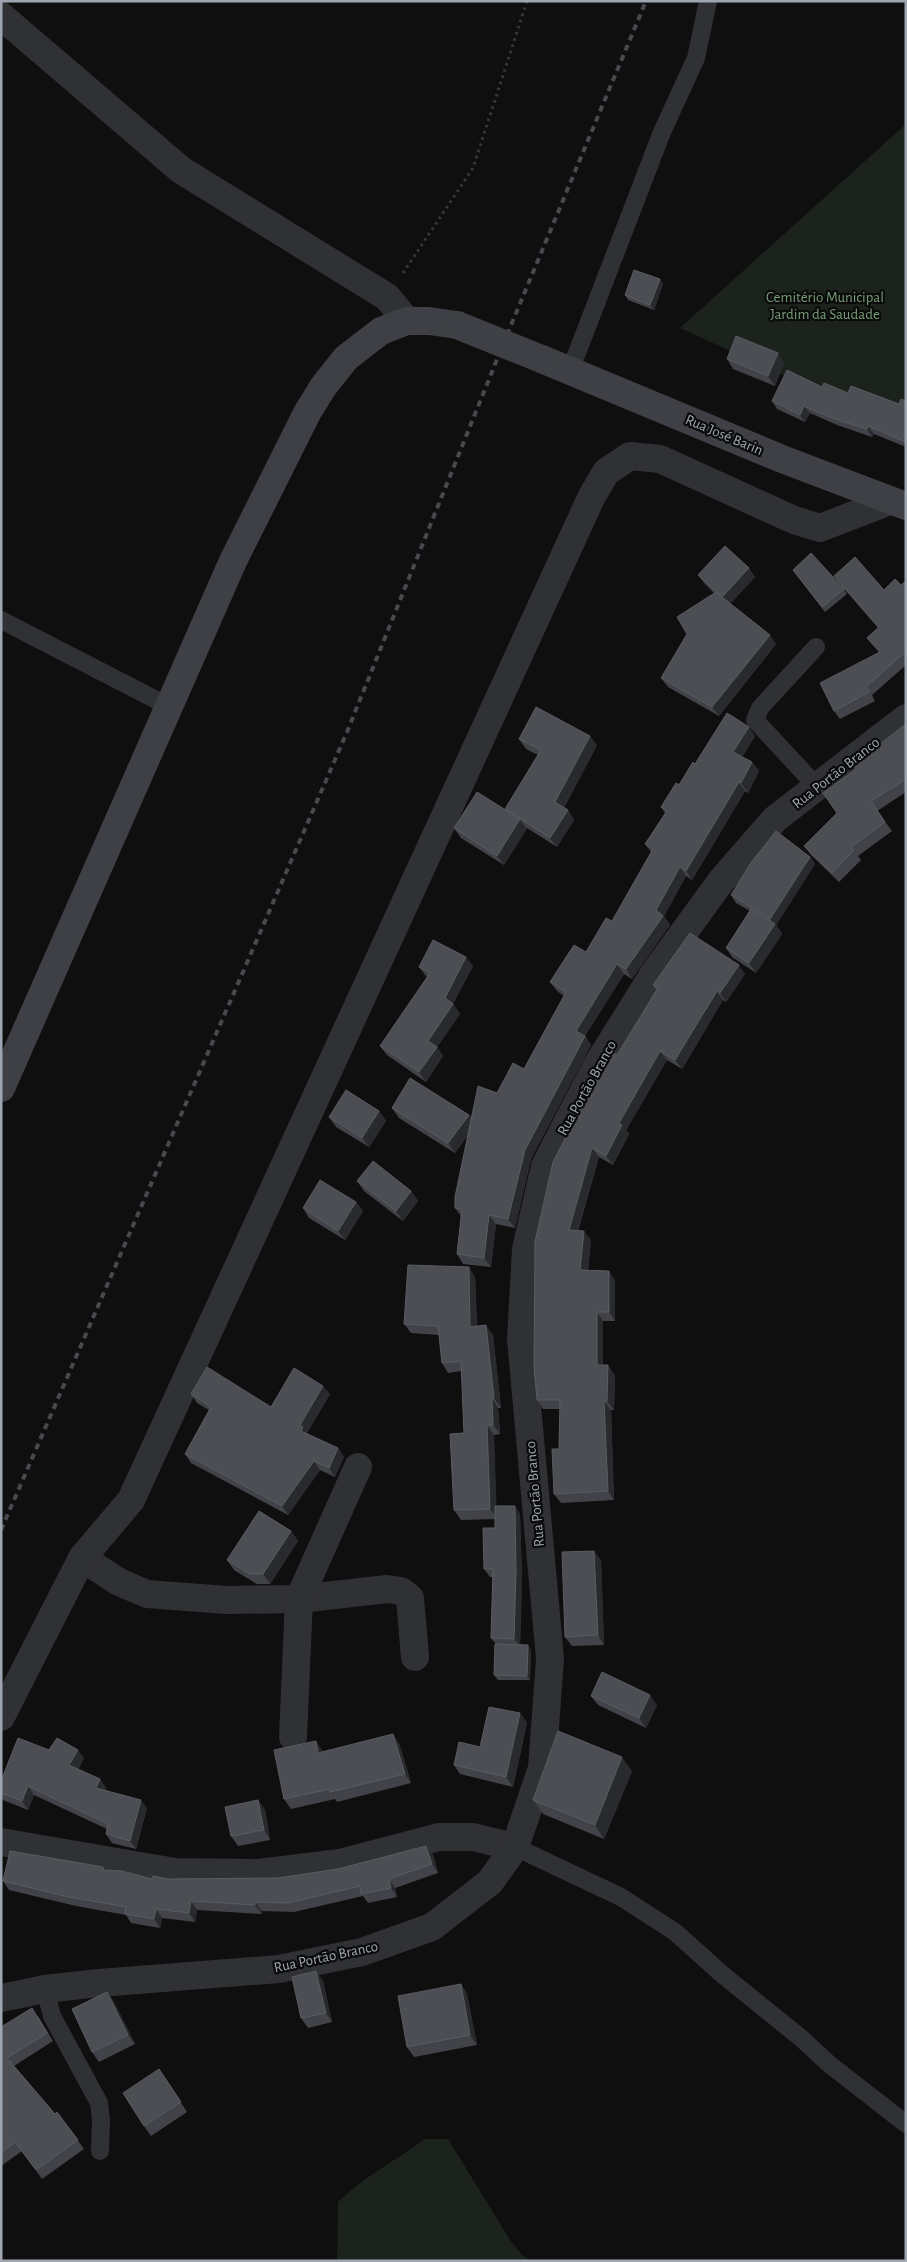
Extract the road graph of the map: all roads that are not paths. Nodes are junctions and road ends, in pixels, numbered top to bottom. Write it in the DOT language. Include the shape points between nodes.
graph roads {
  1 [pos="708,1"];
  2 [pos="1,16"];
  3 [pos="408,321"];
  4 [pos="570,371"];
  5 [pos="898,503"];
  6 [pos="1,620"];
  7 [pos="816,647"];
  8 [pos="168,706"];
  9 [pos="906,718"];
  10 [pos="818,788"];
  11 [pos="3,1080"];
  12 [pos="358,1467"];
  13 [pos="82,1558"];
  14 [pos="299,1599"];
  15 [pos="415,1657"];
  16 [pos="1,1717"];
  17 [pos="293,1737"];
  18 [pos="1,1842"];
  19 [pos="515,1847"];
  20 [pos="46,1989"];
  21 [pos="1,1998"];
  22 [pos="906,2124"];
  23 [pos="100,2151"];
  1 -- 4 [label="lane" via="696,58 662,132"];
  2 -- 3 [label="street" via="180,170 387,297"];
  3 -- 4 [label="main road, Rua José Barin, bridge" via="456,325"];
  3 -- 8 [label="main road" via="395,324 346,358 315,400 237,552"];
  4 -- 5 [label="main road, Rua José Barin"];
  5 -- 13 [label="street" via="820,528 794,520 660,459 630,456 606,472 590,498 131,1500"];
  6 -- 8 [label="lane"];
  7 -- 10 [label="lane" via="760,708 755,720"];
  8 -- 11 [label="main road"];
  9 -- 10 [label="street, Rua Portão Branco"];
  10 -- 19 [label="street, Rua Portão Branco" via="775,819 720,881 656,972 598,1065 545,1166 526,1249 521,1339 550,1659 542,1768"];
  12 -- 14 [label="street"];
  13 -- 14 [label="street" via="119,1582 147,1594 227,1600"];
  13 -- 16 [label="street"];
  14 -- 15 [label="street" via="387,1589 401,1591 410,1598"];
  14 -- 17 [label="street"];
  18 -- 19 [label="street" via="175,1872 259,1873 340,1863 439,1837 473,1837"];
  19 -- 20 [label="street, Rua Portão Branco" via="490,1882 432,1927 362,1952 279,1969"];
  19 -- 22 [label="lane" via="621,1897 675,1932 829,2064"];
  20 -- 21 [label="street, Rua Portão Branco"];
  20 -- 23 [label="lane" via="52,2016 99,2103"];
}
